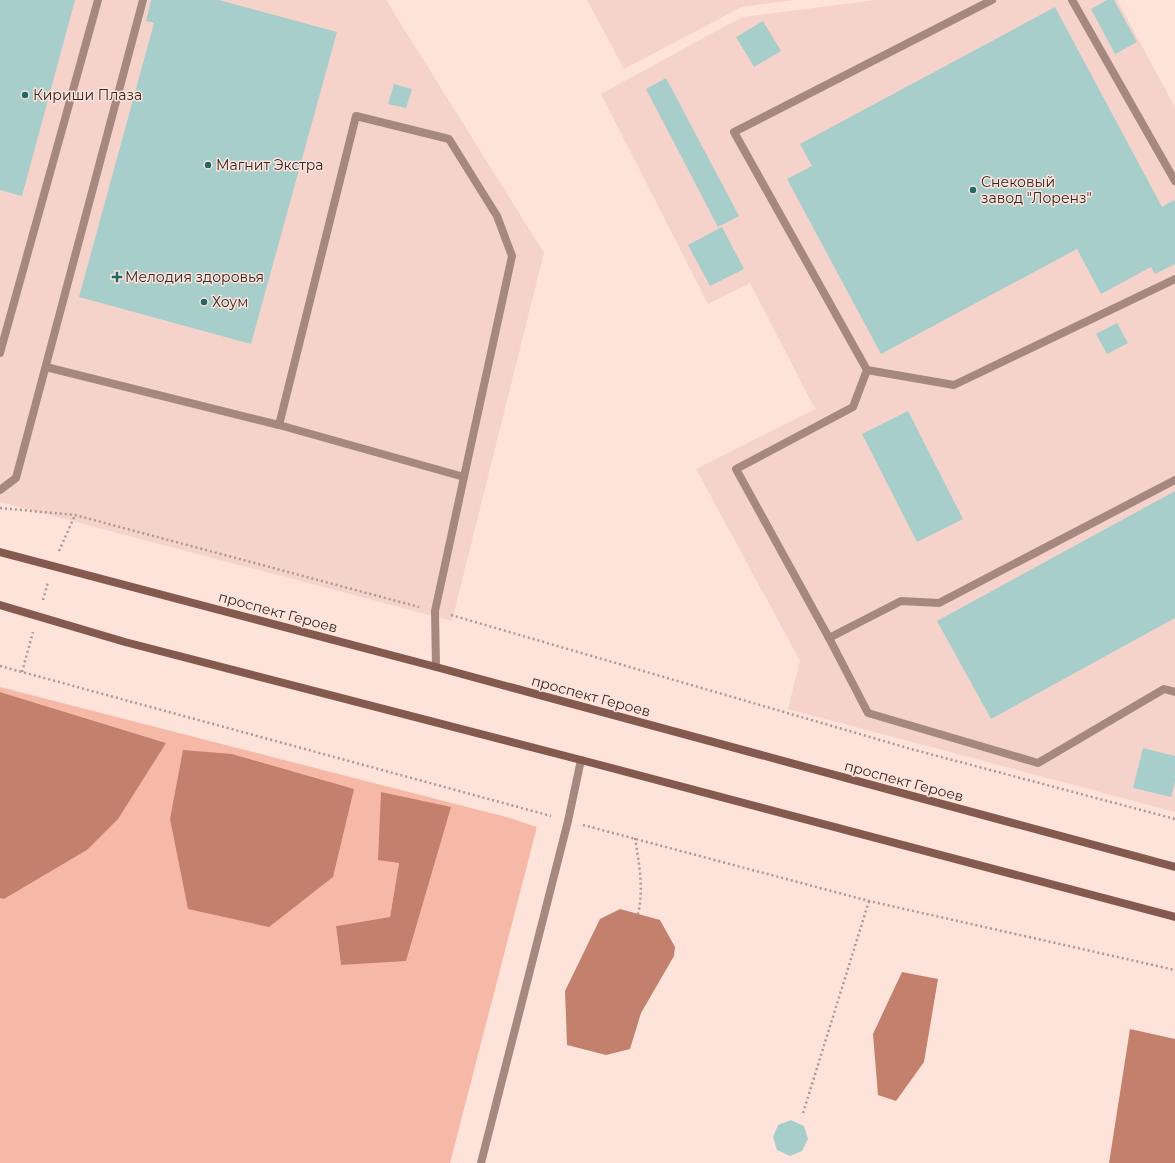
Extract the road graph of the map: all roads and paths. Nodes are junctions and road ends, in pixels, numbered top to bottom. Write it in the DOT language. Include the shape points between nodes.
graph roads {
  1 [pos="98,0"];
  2 [pos="143,0"];
  3 [pos="992,0"];
  4 [pos="1072,0"];
  5 [pos="1175,181"];
  6 [pos="1175,278"];
  7 [pos="0,353"];
  8 [pos="46,367"];
  9 [pos="867,370"];
  10 [pos="279,425"];
  11 [pos="464,477"];
  12 [pos="1175,480"];
  13 [pos="0,490"];
  14 [pos="0,508"];
  15 [pos="75,515"];
  16 [pos="0,552"];
  17 [pos="53,565"];
  18 [pos="0,605"];
  19 [pos="435,611"];
  20 [pos="38,616"];
  21 [pos="830,638"];
  22 [pos="436,668"];
  23 [pos="22,672"];
  24 [pos="1175,692"];
  25 [pos="580,760"];
  26 [pos="1175,819"];
  27 [pos="635,838"];
  28 [pos="1175,867"];
  29 [pos="869,901"];
  30 [pos="638,914"];
  31 [pos="1175,917"];
  32 [pos="803,1113"];
  33 [pos="481,1163"];
  1 -- 7 [label="lane"];
  2 -- 8 [label="lane"];
  3 -- 9 [label="lane" via="734,132"];
  4 -- 5 [label="lane"];
  6 -- 9 [label="lane" via="954,385"];
  8 -- 10 [label="lane"];
  8 -- 13 [label="lane" via="16,478"];
  9 -- 21 [label="lane" via="854,407 736,469"];
  10 -- 11 [label="lane"];
  10 -- 11 [label="lane" via="356,116 449,139 497,216 512,256"];
  11 -- 19 [label="lane"];
  12 -- 21 [label="lane" via="939,603 901,601"];
  14 -- 15 [label="path"];
  15 -- 17 [label="path"];
  15 -- 19 [label="path"];
  16 -- 17 [label="main road, проспект Героев"];
  17 -- 20 [label="path"];
  17 -- 22 [label="main road, проспект Героев"];
  18 -- 20 [label="main road"];
  19 -- 22 [label="lane"];
  19 -- 26 [label="path" via="911,749"];
  20 -- 23 [label="path"];
  20 -- 25 [label="main road" via="125,642"];
  21 -- 24 [label="lane" via="868,713 1038,763 1164,689"];
  22 -- 28 [label="main road, проспект Героев"];
  25 -- 31 [label="main road"];
  25 -- 33 [label="lane" via="568,821"];
  27 -- 30 [label="path" via="641,886"];
  29 -- 32 [label="path"];
}
